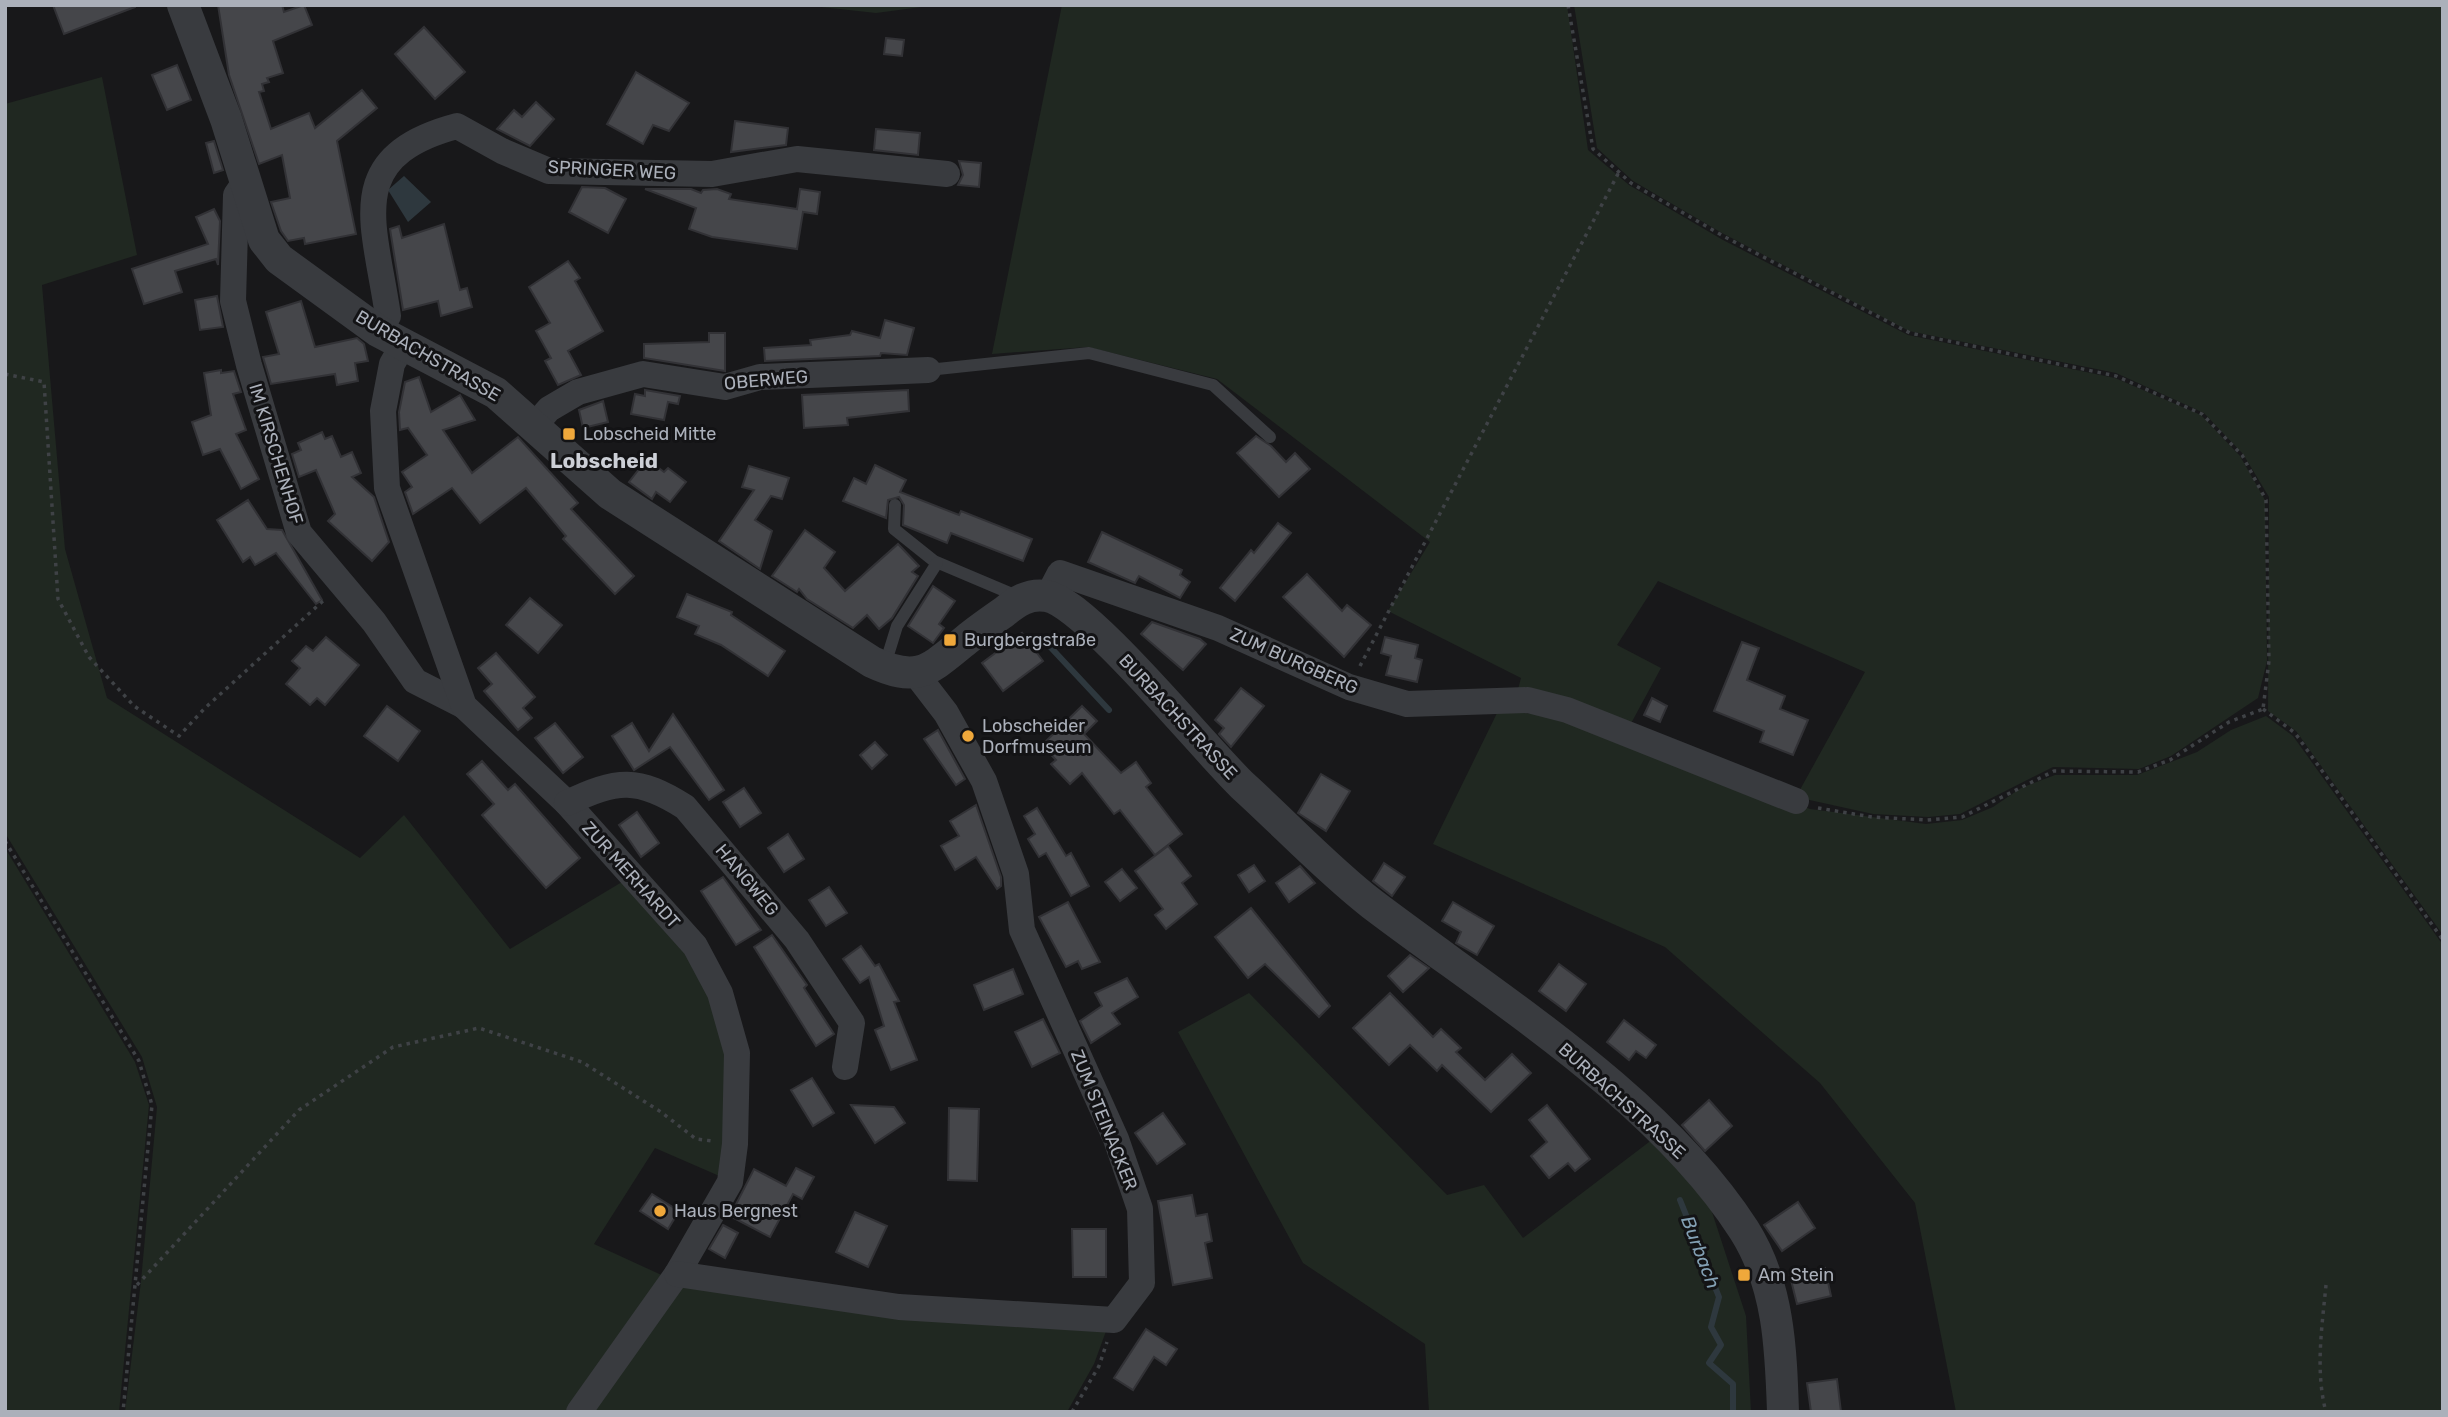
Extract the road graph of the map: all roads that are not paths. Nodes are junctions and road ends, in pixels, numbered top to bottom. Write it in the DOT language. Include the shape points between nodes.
graph roads {
  1 [pos="183,5"];
  2 [pos="947,174"];
  3 [pos="247,179"];
  4 [pos="390,338"];
  5 [pos="928,370"];
  6 [pos="535,425"];
  7 [pos="1270,437"];
  8 [pos="895,505"];
  9 [pos="937,562"];
  10 [pos="1035,597"];
  11 [pos="884,667"];
  12 [pos="916,674"];
  13 [pos="464,706"];
  14 [pos="1796,801"];
  15 [pos="567,803"];
  16 [pos="845,1068"];
  17 [pos="677,1273"];
  18 [pos="579,1412"];
  19 [pos="1783,1412"];
  1 -- 3 [label="street, BURBACHSTRASSE"];
  2 -- 4 [label="street, SPRINGER WEG" via="797,159 712,174 549,171 457,127 422,136 390,158 374,189 374,237"];
  3 -- 4 [label="street, BURBACHSTRASSE" via="264,240 279,258"];
  3 -- 13 [label="street, IM KIRSCHENHOF" via="236,195 233,301 299,533 374,622 415,681"];
  4 -- 6 [label="street, BURBACHSTRASSE" via="496,393"];
  4 -- 13 [label="street, ZUR MERHARDT" via="392,364 383,411 387,488"];
  5 -- 6 [label="street, OBERWEG" via="760,377 725,387 643,374 578,393 549,409"];
  5 -- 7 [label="lane" via="1089,353 1213,385"];
  6 -- 11 [label="street, BURBACHSTRASSE" via="610,494"];
  8 -- 9 [label="lane" via="894,529"];
  9 -- 10 [label="lane"];
  9 -- 11 [label="lane" via="897,626"];
  10 -- 12 [label="street" via="938,665"];
  10 -- 14 [label="street, ZUM BURGBERG" via="1060,573 1218,628 1349,687 1407,704 1528,700 1567,710"];
  10 -- 19 [label="street, BURBACHSTRASSE" via="1070,609 1125,660 1226,770 1368,900 1581,1060 1666,1137 1744,1231 1763,1268 1780,1336"];
  11 -- 12 [label="street, BURBACHSTRASSE" via="895,673"];
  12 -- 17 [label="street, ZUM STEINACKER" via="946,713 984,780 1016,874 1022,930 1116,1139 1140,1209 1142,1283 1114,1320 899,1307"];
  13 -- 15 [label="street, ZUR MERHARDT"];
  15 -- 16 [label="street, HANGWEG" via="597,789 634,783 664,793 685,807 797,940 852,1023"];
  15 -- 17 [label="street, ZUR MERHARDT" via="695,946 720,993 737,1053 730,1182"];
  17 -- 18 [label="street, ZUR MERHARDT"];
}
